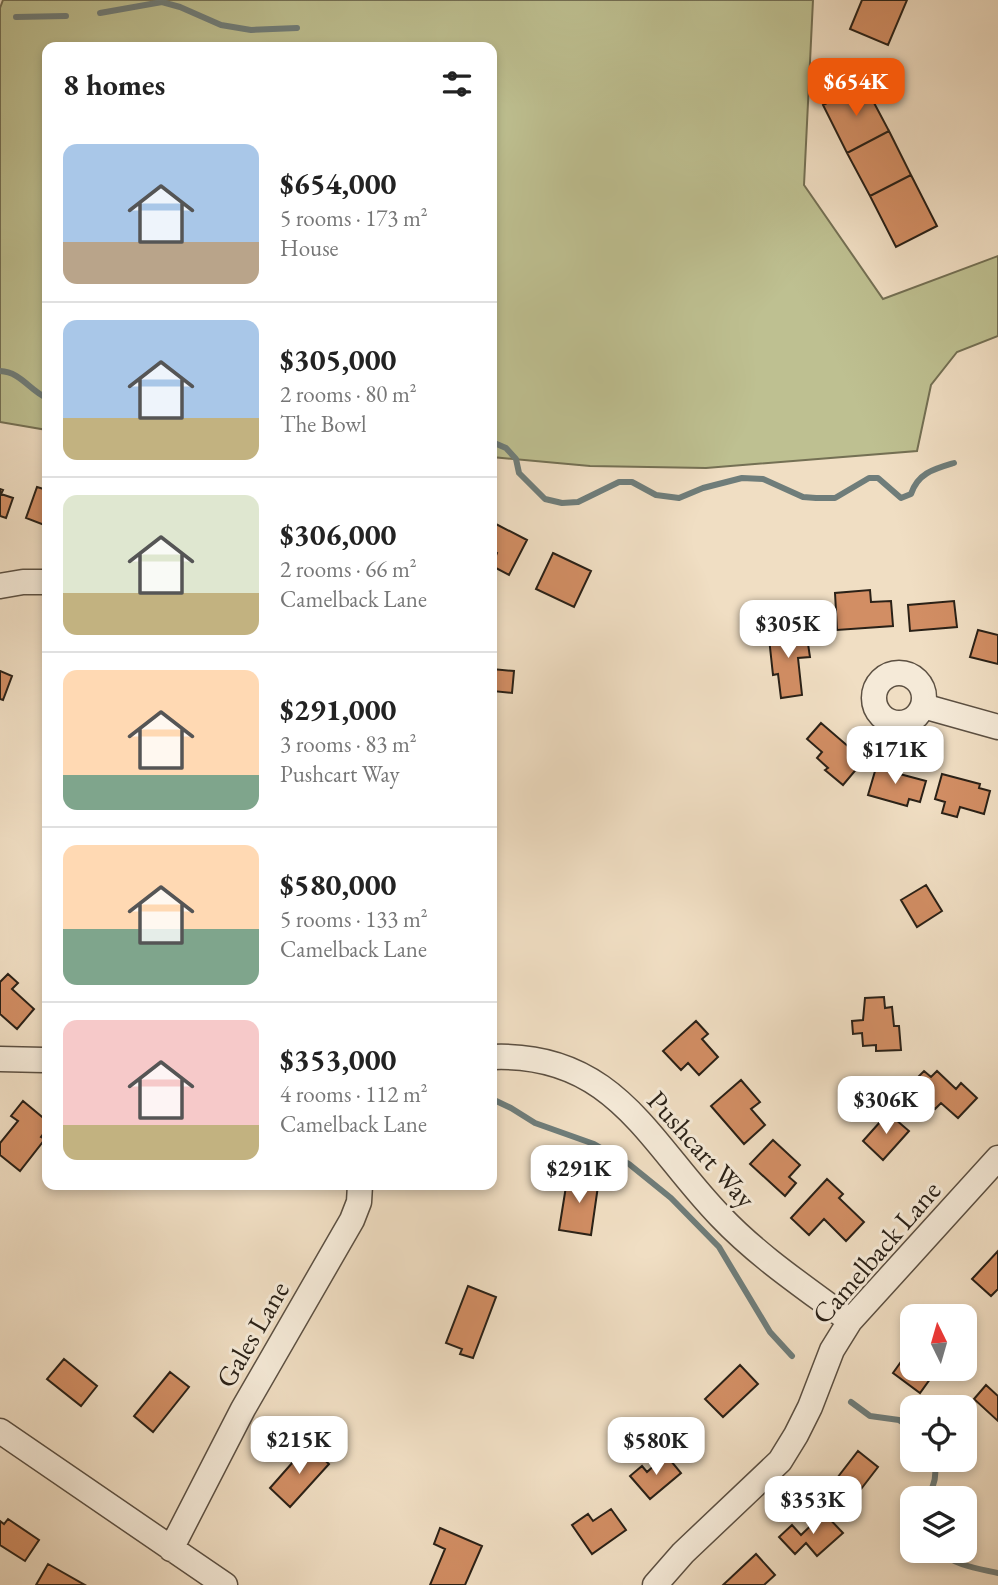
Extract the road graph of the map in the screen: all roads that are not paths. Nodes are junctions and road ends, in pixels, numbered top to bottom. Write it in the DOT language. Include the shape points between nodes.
graph roads {
  1 [pos="42,582"];
  2 [pos="0,586"];
  3 [pos="923,706"];
  4 [pos="998,727"];
  5 [pos="497,1057"];
  6 [pos="0,1059"];
  7 [pos="42,1060"];
  8 [pos="998,1158"];
  9 [pos="360,1190"];
  10 [pos="849,1321"];
  11 [pos="0,1431"];
  12 [pos="172,1549"];
  13 [pos="225,1585"];
  14 [pos="655,1585"];
  1 -- 2 [label="street"];
  3 -- 4 [label="street"];
  5 -- 10 [label="street, Pushcart Way" via="537,1060 601,1086 634,1113 749,1244"];
  6 -- 7 [label="street"];
  8 -- 10 [label="street, Camelback Lane"];
  9 -- 12 [label="street, Gales Lane" via="352,1220 250,1397"];
  10 -- 14 [label="street, Camelback Lane" via="780,1461"];
  11 -- 12 [label="street"];
  12 -- 13 [label="street"];
}
